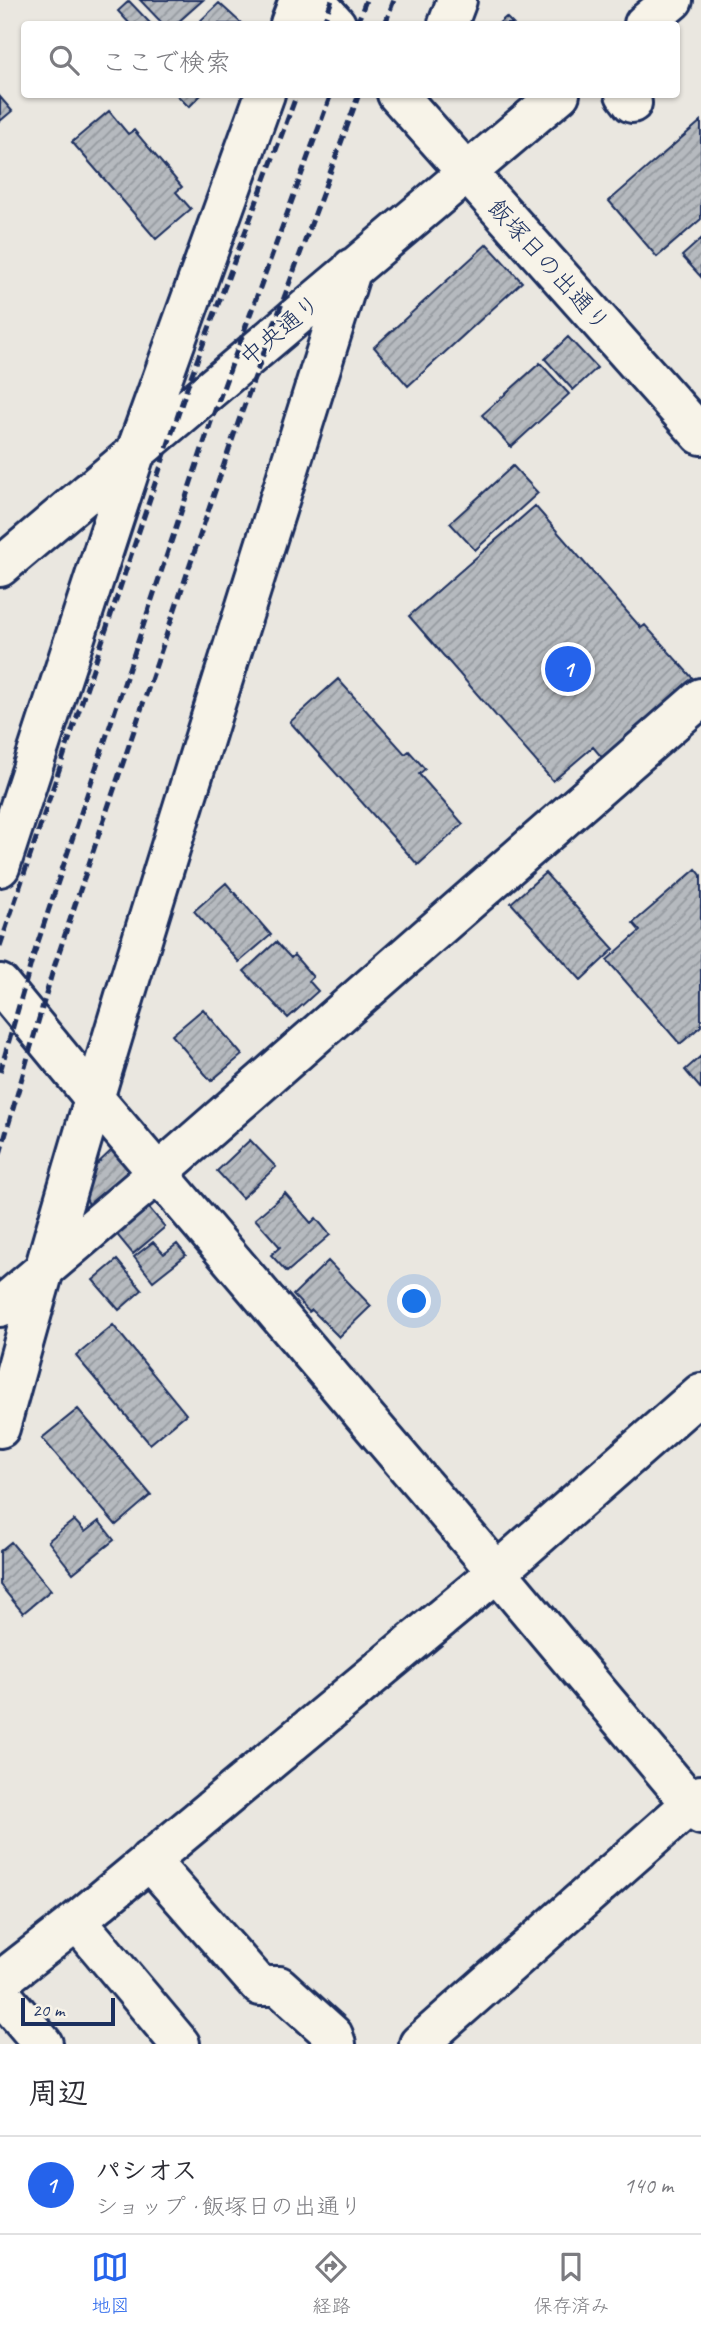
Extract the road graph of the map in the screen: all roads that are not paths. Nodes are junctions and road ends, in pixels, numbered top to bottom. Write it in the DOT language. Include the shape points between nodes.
graph roads {
  1 [pos="299,0"];
  2 [pos="314,0"];
  3 [pos="457,0"];
  4 [pos="673,0"];
  5 [pos="291,21"];
  6 [pos="333,21"];
  7 [pos="449,21"];
  8 [pos="647,21"];
  9 [pos="264,98"];
  10 [pos="555,98"];
  11 [pos="410,100"];
  12 [pos="467,173"];
  13 [pos="352,268"];
  14 [pos="701,435"];
  15 [pos="135,454"];
  16 [pos="0,567"];
  17 [pos="701,698"];
  18 [pos="0,867"];
  19 [pos="0,984"];
  20 [pos="93,1098"];
  21 [pos="158,1173"];
  22 [pos="43,1270"];
  23 [pos="0,1307"];
  24 [pos="701,1393"];
  25 [pos="0,1428"];
  26 [pos="497,1572"];
  27 [pos="698,1805"];
  28 [pos="149,1860"];
  29 [pos="77,1922"];
  30 [pos="0,1981"];
  31 [pos="0,1993"];
  32 [pos="43,2044"];
  33 [pos="180,2044"];
  34 [pos="336,2044"];
  35 [pos="419,2044"];
  1 -- 5 [label="street"];
  2 -- 6 [label="street"];
  3 -- 7 [label="street"];
  4 -- 8 [label="street"];
  9 -- 15 [label="street"];
  10 -- 12 [label="street, 中央通り"];
  11 -- 12 [label="street, 飯塚日の出通り"];
  12 -- 13 [label="street, 中央通り"];
  12 -- 14 [label="street, 飯塚日の出通り"];
  13 -- 15 [label="street, 中央通り"];
  13 -- 20 [label="street"];
  15 -- 16 [label="street, 中央通り"];
  15 -- 18 [label="street"];
  17 -- 21 [label="street"];
  19 -- 20 [label="street"];
  20 -- 21 [label="street"];
  20 -- 22 [label="street"];
  21 -- 22 [label="street"];
  21 -- 26 [label="street"];
  22 -- 23 [label="street"];
  22 -- 25 [label="street"];
  24 -- 26 [label="street"];
  26 -- 27 [label="street"];
  26 -- 28 [label="street"];
  27 -- 35 [label="street"];
  28 -- 29 [label="street"];
  28 -- 34 [label="street" via="260,1986 279,1986 333,2035"];
  29 -- 30 [label="street"];
  29 -- 33 [label="street"];
  31 -- 32 [label="street"];
}
